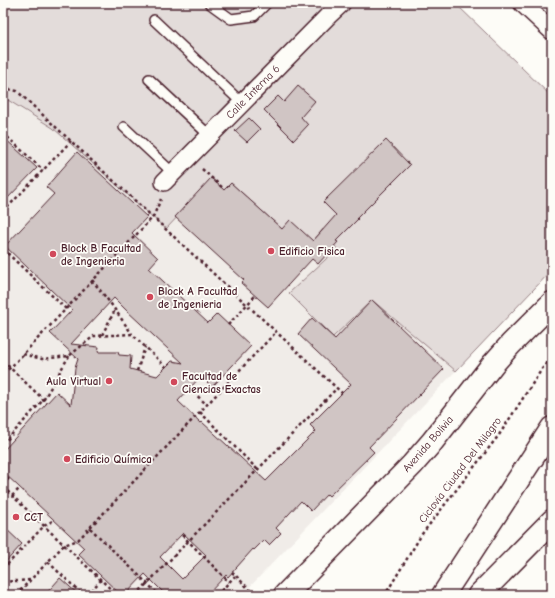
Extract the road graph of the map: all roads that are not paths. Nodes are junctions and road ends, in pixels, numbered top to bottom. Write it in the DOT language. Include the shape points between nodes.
graph roads {
  1 [pos="209,3"];
  2 [pos="267,3"];
  3 [pos="342,3"];
  4 [pos="522,3"];
  5 [pos="154,20"];
  6 [pos="552,31"];
  7 [pos="149,79"];
  8 [pos="242,103"];
  9 [pos="124,127"];
  10 [pos="210,136"];
  11 [pos="167,183"];
  12 [pos="552,303"];
  13 [pos="552,428"];
  14 [pos="552,522"];
  15 [pos="292,588"];
  16 [pos="282,595"];
  17 [pos="443,595"];
  18 [pos="479,595"];
  1 -- 2 [label="lane" via="231,20 254,16"];
  3 -- 8 [label="street, Calle Interna 6"];
  4 -- 6 [label="street"];
  5 -- 8 [label="lane"];
  7 -- 10 [label="lane"];
  8 -- 10 [label="street, Calle Interna 6"];
  9 -- 11 [label="lane"];
  10 -- 11 [label="street, Calle Interna 6"];
  12 -- 15 [label="street, Avenida Bolivia" via="493,364 412,465"];
  13 -- 17 [label="street"];
  14 -- 18 [label="street"];
  15 -- 16 [label="street, Avenida Bolivia"];
}
